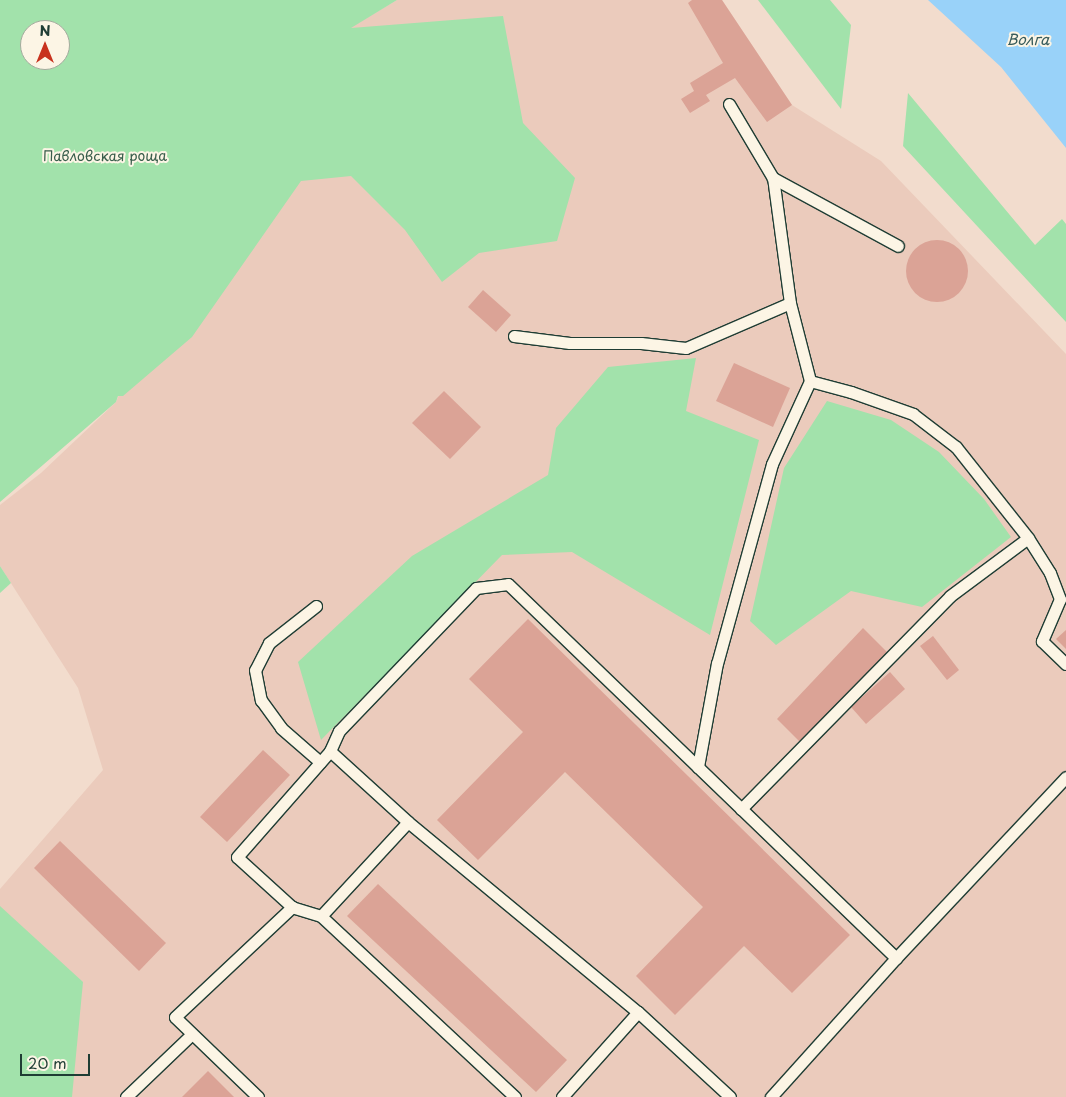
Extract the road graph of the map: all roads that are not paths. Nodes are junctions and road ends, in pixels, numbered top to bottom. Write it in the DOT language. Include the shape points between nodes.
graph roads {
  1 [pos="729,104"];
  2 [pos="773,178"];
  3 [pos="898,246"];
  4 [pos="790,303"];
  5 [pos="514,336"];
  6 [pos="810,381"];
  7 [pos="1028,538"];
  8 [pos="316,606"];
  9 [pos="1066,664"];
  10 [pos="330,751"];
  11 [pos="320,762"];
  12 [pos="698,768"];
  13 [pos="1066,777"];
  14 [pos="741,809"];
  15 [pos="408,822"];
  16 [pos="292,907"];
  17 [pos="321,916"];
  18 [pos="896,958"];
  19 [pos="638,1012"];
  20 [pos="192,1034"];
  21 [pos="126,1097"];
  22 [pos="258,1097"];
  23 [pos="515,1097"];
  24 [pos="562,1097"];
  25 [pos="730,1097"];
  26 [pos="771,1097"];
  1 -- 2 [label="lane"];
  2 -- 3 [label="lane"];
  2 -- 4 [label="lane"];
  4 -- 5 [label="lane" via="686,348 641,343 570,343"];
  4 -- 6 [label="lane"];
  6 -- 7 [label="lane" via="912,414 956,447"];
  6 -- 12 [label="lane" via="772,464 718,663"];
  7 -- 9 [label="lane" via="1050,573 1060,599 1042,641"];
  7 -- 14 [label="lane" via="950,596"];
  8 -- 11 [label="lane" via="269,643 255,670 261,700 281,728"];
  10 -- 11 [label="lane"];
  10 -- 12 [label="lane" via="339,731 476,588 508,584"];
  10 -- 15 [label="lane"];
  11 -- 16 [label="lane" via="237,857"];
  12 -- 14 [label="lane"];
  13 -- 18 [label="lane"];
  14 -- 18 [label="lane"];
  15 -- 17 [label="lane"];
  15 -- 19 [label="lane"];
  16 -- 17 [label="lane"];
  16 -- 20 [label="lane" via="175,1017"];
  17 -- 23 [label="lane"];
  18 -- 26 [label="lane"];
  19 -- 24 [label="lane"];
  19 -- 25 [label="lane"];
  20 -- 21 [label="lane"];
  20 -- 22 [label="lane"];
}
